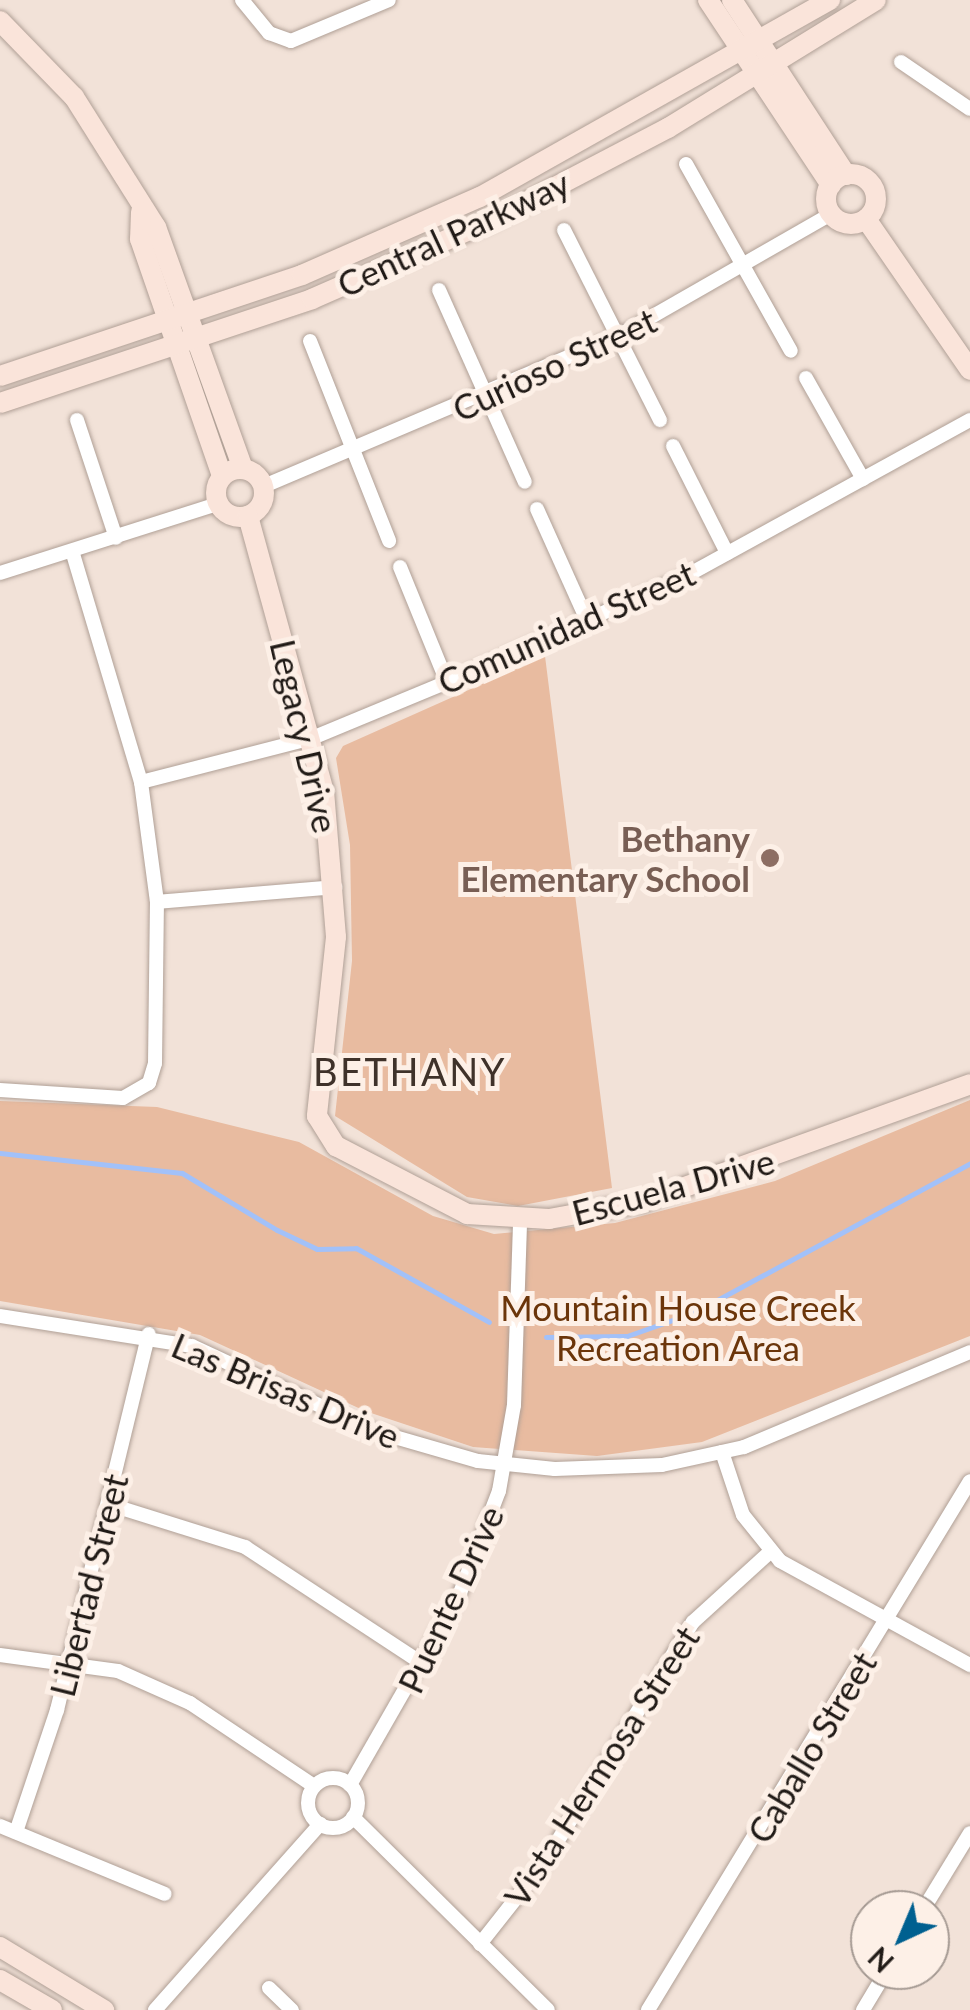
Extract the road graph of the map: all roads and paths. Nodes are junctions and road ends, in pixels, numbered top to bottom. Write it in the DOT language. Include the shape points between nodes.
graph roads {
  1 [pos="242,0"];
  2 [pos="389,0"];
  3 [pos="708,0"];
  4 [pos="732,0"];
  5 [pos="830,0"];
  6 [pos="876,0"];
  7 [pos="0,21"];
  8 [pos="750,48"];
  9 [pos="901,62"];
  10 [pos="764,71"];
  11 [pos="970,109"];
  12 [pos="686,164"];
  13 [pos="838,180"];
  14 [pos="832,214"];
  15 [pos="866,219"];
  16 [pos="564,230"];
  17 [pos="745,269"];
  18 [pos="439,290"];
  19 [pos="177,319"];
  20 [pos="618,336"];
  21 [pos="310,341"];
  22 [pos="187,343"];
  23 [pos="791,350"];
  24 [pos="970,370"];
  25 [pos="0,376"];
  26 [pos="806,378"];
  27 [pos="488,397"];
  28 [pos="0,403"];
  29 [pos="78,420"];
  30 [pos="660,420"];
  31 [pos="970,420"];
  32 [pos="673,446"];
  33 [pos="355,454"];
  34 [pos="243,469"];
  35 [pos="222,476"];
  36 [pos="863,478"];
  37 [pos="525,482"];
  38 [pos="264,486"];
  39 [pos="218,504"];
  40 [pos="537,509"];
  41 [pos="248,516"];
  42 [pos="116,538"];
  43 [pos="389,541"];
  44 [pos="727,553"];
  45 [pos="73,554"];
  46 [pos="400,566"];
  47 [pos="0,573"];
  48 [pos="587,620"];
  49 [pos="447,682"];
  50 [pos="312,738"];
  51 [pos="141,782"];
  52 [pos="335,887"];
  53 [pos="157,902"];
  54 [pos="970,1084"];
  55 [pos="0,1090"];
  56 [pos="324,1137"];
  57 [pos="520,1220"];
  58 [pos="0,1316"];
  59 [pos="149,1334"];
  60 [pos="969,1357"];
  61 [pos="722,1452"];
  62 [pos="504,1467"];
  63 [pos="970,1481"];
  64 [pos="108,1504"];
  65 [pos="770,1552"];
  66 [pos="889,1618"];
  67 [pos="0,1654"];
  68 [pos="70,1658"];
  69 [pos="423,1664"];
  70 [pos="970,1665"];
  71 [pos="350,1785"];
  72 [pos="314,1786"];
  73 [pos="353,1817"];
  74 [pos="320,1824"];
  75 [pos="0,1826"];
  76 [pos="16,1832"];
  77 [pos="970,1834"];
  78 [pos="936,1890"];
  79 [pos="165,1894"];
  80 [pos="480,1944"];
  81 [pos="0,1946"];
  82 [pos="0,1980"];
  83 [pos="269,1988"];
  84 [pos="52,2010"];
  85 [pos="104,2010"];
  86 [pos="154,2010"];
  87 [pos="292,2010"];
  88 [pos="548,2010"];
  89 [pos="648,2010"];
  1 -- 2 [label="street" via="279,38 302,40"];
  3 -- 8 [label="street"];
  4 -- 8 [label="street"];
  5 -- 8 [label="street, Central Parkway"];
  6 -- 10 [label="street, Central Parkway"];
  7 -- 19 [label="street" via="74,97 141,212 140,239"];
  8 -- 10 [label="street"];
  8 -- 19 [label="street, Central Parkway" via="480,197"];
  9 -- 11 [label="street"];
  10 -- 13 [label="street"];
  10 -- 22 [label="street, Central Parkway" via="492,220"];
  12 -- 17 [label="street"];
  13 -- 14 [label="street"];
  13 -- 15 [label="street" via="874,188"];
  14 -- 15 [label="street"];
  14 -- 17 [label="street, Curioso Street"];
  15 -- 24 [label="street"];
  16 -- 20 [label="street"];
  17 -- 20 [label="street, Curioso Street"];
  17 -- 23 [label="street"];
  18 -- 27 [label="street"];
  19 -- 22 [label="street"];
  19 -- 25 [label="street, Central Parkway"];
  20 -- 27 [label="street, Curioso Street"];
  20 -- 30 [label="street"];
  21 -- 33 [label="street"];
  22 -- 28 [label="street, Central Parkway"];
  22 -- 34 [label="street"];
  22 -- 35 [label="street"];
  26 -- 36 [label="street"];
  27 -- 33 [label="street, Curioso Street"];
  27 -- 37 [label="street"];
  29 -- 42 [label="street"];
  31 -- 36 [label="street, Comunidad Street"];
  32 -- 44 [label="street"];
  33 -- 38 [label="street, Curioso Street"];
  33 -- 43 [label="street"];
  34 -- 35 [label="street"];
  34 -- 38 [label="street"];
  35 -- 39 [label="street"];
  36 -- 44 [label="street, Comunidad Street"];
  38 -- 41 [label="street"];
  39 -- 41 [label="street"];
  39 -- 42 [label="street"];
  40 -- 48 [label="street"];
  41 -- 50 [label="street, Legacy Drive"];
  42 -- 45 [label="street"];
  44 -- 48 [label="street, Comunidad Street"];
  45 -- 47 [label="street"];
  45 -- 51 [label="street"];
  46 -- 49 [label="street"];
  48 -- 49 [label="street, Comunidad Street"];
  49 -- 50 [label="street, Comunidad Street"];
  50 -- 51 [label="street, Comunidad Street"];
  50 -- 52 [label="street, Legacy Drive"];
  51 -- 53 [label="street"];
  52 -- 53 [label="street"];
  52 -- 56 [label="street, Legacy Drive" via="317,1116"];
  53 -- 55 [label="street" via="155,1063 139,1093"];
  54 -- 57 [label="street, Escuela Drive" via="643,1202"];
  56 -- 57 [label="street, Escuela Drive" via="467,1214"];
  57 -- 62 [label="street, Puente Drive"];
  58 -- 59 [label="street, Las Brisas Drive"];
  59 -- 62 [label="street, Las Brisas Drive" via="374,1431"];
  59 -- 64 [label="street, Libertad Street"];
  60 -- 61 [label="street, Las Brisas Drive"];
  61 -- 62 [label="street, Las Brisas Drive" via="662,1465"];
  61 -- 65 [label="street" via="743,1515"];
  62 -- 69 [label="street, Puente Drive" via="480,1548"];
  63 -- 66 [label="street, Caballo Street"];
  64 -- 68 [label="street, Libertad Street"];
  64 -- 69 [label="street" via="245,1547"];
  65 -- 66 [label="street"];
  65 -- 80 [label="street, Vista Hermosa Street" via="693,1622 544,1863"];
  66 -- 70 [label="street"];
  66 -- 89 [label="street, Caballo Street"];
  67 -- 68 [label="street"];
  68 -- 72 [label="street" via="190,1703"];
  68 -- 76 [label="street, Libertad Street"];
  69 -- 71 [label="street, Puente Drive"];
  71 -- 72 [label="street" via="332,1778"];
  71 -- 73 [label="street"];
  72 -- 74 [label="street" via="308,1806"];
  73 -- 74 [label="street"];
  73 -- 80 [label="street"];
  74 -- 86 [label="street"];
  75 -- 76 [label="street"];
  76 -- 79 [label="street"];
  77 -- 78 [label="street"];
  80 -- 88 [label="street"];
  81 -- 85 [label="street"];
  82 -- 84 [label="street"];
  83 -- 87 [label="street"];
}
